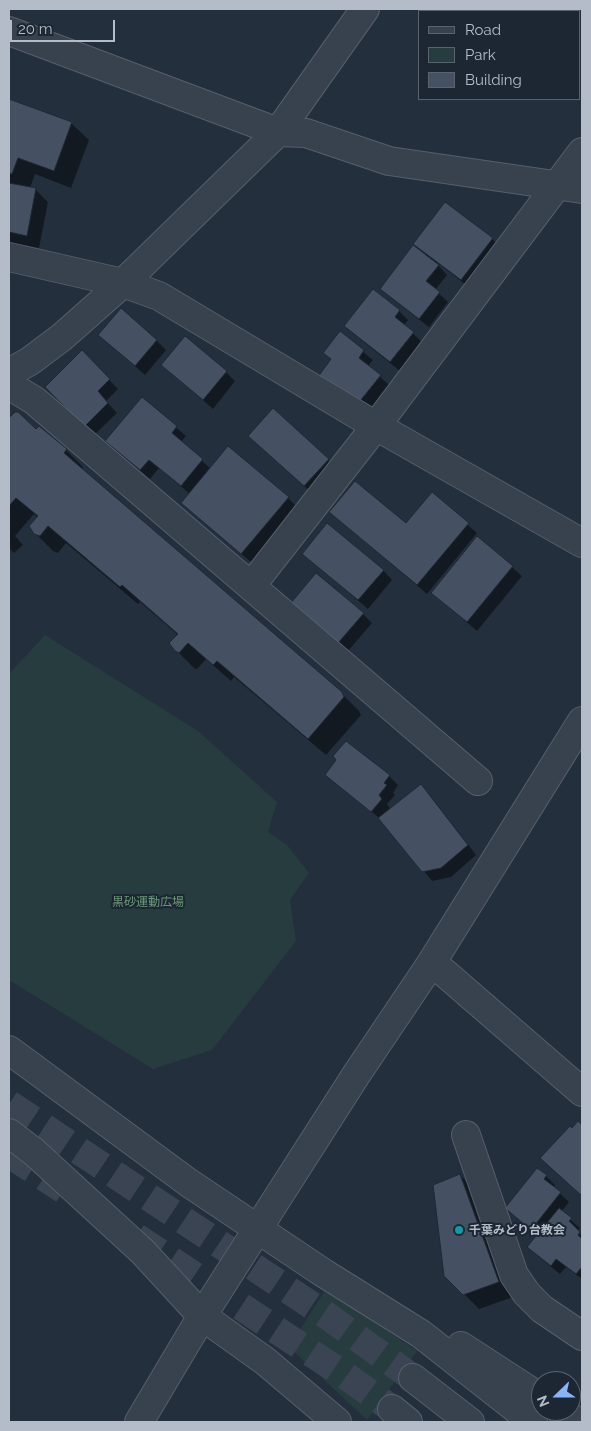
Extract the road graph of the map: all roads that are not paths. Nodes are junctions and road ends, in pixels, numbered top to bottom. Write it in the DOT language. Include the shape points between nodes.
graph roads {
  1 [pos="365,9"];
  2 [pos="9,31"];
  3 [pos="278,132"];
  4 [pos="582,152"];
  5 [pos="570,187"];
  6 [pos="9,257"];
  7 [pos="123,283"];
  8 [pos="9,373"];
  9 [pos="9,385"];
  10 [pos="376,426"];
  11 [pos="582,543"];
  12 [pos="251,586"];
  13 [pos="582,721"];
  14 [pos="478,781"];
  15 [pos="432,962"];
  16 [pos="9,1050"];
  17 [pos="578,1078"];
  18 [pos="9,1133"];
  19 [pos="466,1135"];
  20 [pos="258,1229"];
  21 [pos="202,1316"];
  22 [pos="421,1334"];
  23 [pos="582,1336"];
  24 [pos="413,1378"];
  25 [pos="531,1391"];
  26 [pos="139,1422"];
  27 [pos="338,1422"];
  28 [pos="470,1422"];
  29 [pos="534,1422"];
  1 -- 3 [label="street"];
  2 -- 3 [label="street"];
  3 -- 5 [label="street" via="306,133 389,161"];
  3 -- 7 [label="street"];
  4 -- 5 [label="street"];
  5 -- 10 [label="street"];
  6 -- 7 [label="street"];
  7 -- 8 [label="street" via="62,337"];
  7 -- 10 [label="street" via="159,296"];
  9 -- 12 [label="street" via="35,401"];
  10 -- 11 [label="street"];
  10 -- 12 [label="street"];
  12 -- 14 [label="street"];
  13 -- 15 [label="street"];
  15 -- 17 [label="street"];
  15 -- 20 [label="street"];
  16 -- 20 [label="street" via="189,1183"];
  18 -- 21 [label="street" via="143,1252"];
  19 -- 23 [label="street" via="514,1275 542,1309"];
  20 -- 21 [label="street"];
  20 -- 22 [label="street"];
  21 -- 26 [label="street"];
  21 -- 27 [label="street"];
  22 -- 25 [label="street" via="458,1344"];
  22 -- 29 [label="street"];
  24 -- 28 [label="street"];
}
